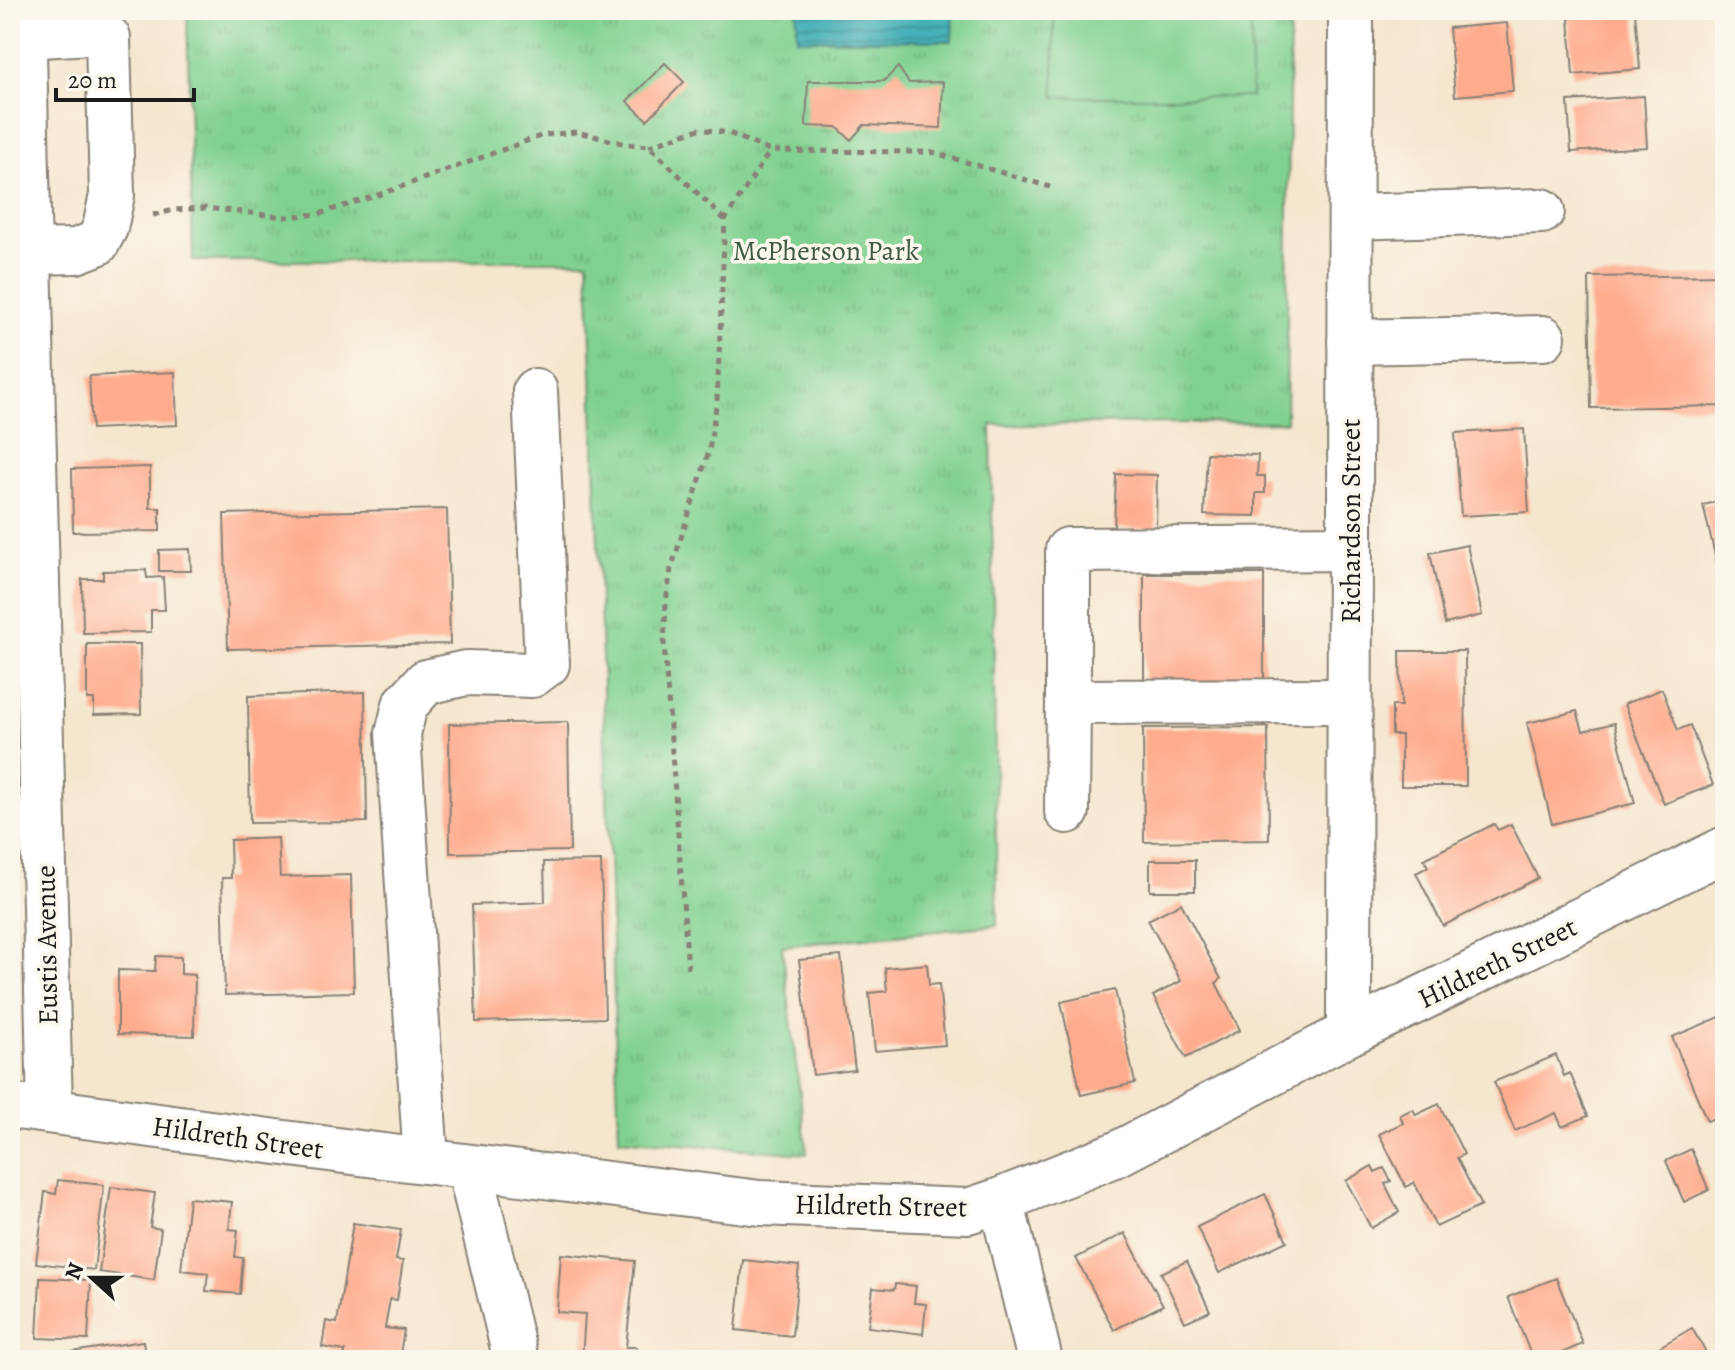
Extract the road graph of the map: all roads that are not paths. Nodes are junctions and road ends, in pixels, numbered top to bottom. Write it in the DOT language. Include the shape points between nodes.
graph roads {
  1 [pos="1351,10"];
  2 [pos="24,23"];
  3 [pos="1542,211"];
  4 [pos="1351,217"];
  5 [pos="29,252"];
  6 [pos="1543,338"];
  7 [pos="1350,342"];
  8 [pos="535,391"];
  9 [pos="1350,548"];
  10 [pos="1349,701"];
  11 [pos="1068,702"];
  12 [pos="1067,811"];
  13 [pos="1725,849"];
  14 [pos="1349,1033"];
  15 [pos="30,1109"];
  16 [pos="426,1161"];
  17 [pos="469,1167"];
  18 [pos="1001,1200"];
  19 [pos="516,1360"];
  20 [pos="1040,1360"];
  1 -- 4 [label="street, Richardson Street"];
  2 -- 5 [label="street, Eustis Avenue"];
  2 -- 5 [label="street" via="108,38 112,195 97,243 76,251"];
  3 -- 4 [label="street"];
  4 -- 7 [label="street, Richardson Street"];
  5 -- 15 [label="street, Eustis Avenue"];
  6 -- 7 [label="street"];
  7 -- 9 [label="street, Richardson Street"];
  8 -- 16 [label="street" via="547,664 532,675 466,673 426,682 405,705 398,734"];
  9 -- 10 [label="street, Richardson Street"];
  9 -- 11 [label="street" via="1068,550"];
  10 -- 11 [label="street"];
  10 -- 14 [label="street, Richardson Street"];
  11 -- 12 [label="street"];
  13 -- 14 [label="street, Hildreth Street"];
  14 -- 18 [label="street, Hildreth Street" via="1117,1154"];
  15 -- 16 [label="street, Hildreth Street"];
  16 -- 17 [label="street, Hildreth Street"];
  17 -- 18 [label="street, Hildreth Street" via="760,1203 968,1211"];
  17 -- 19 [label="street"];
  18 -- 20 [label="street"];
}
